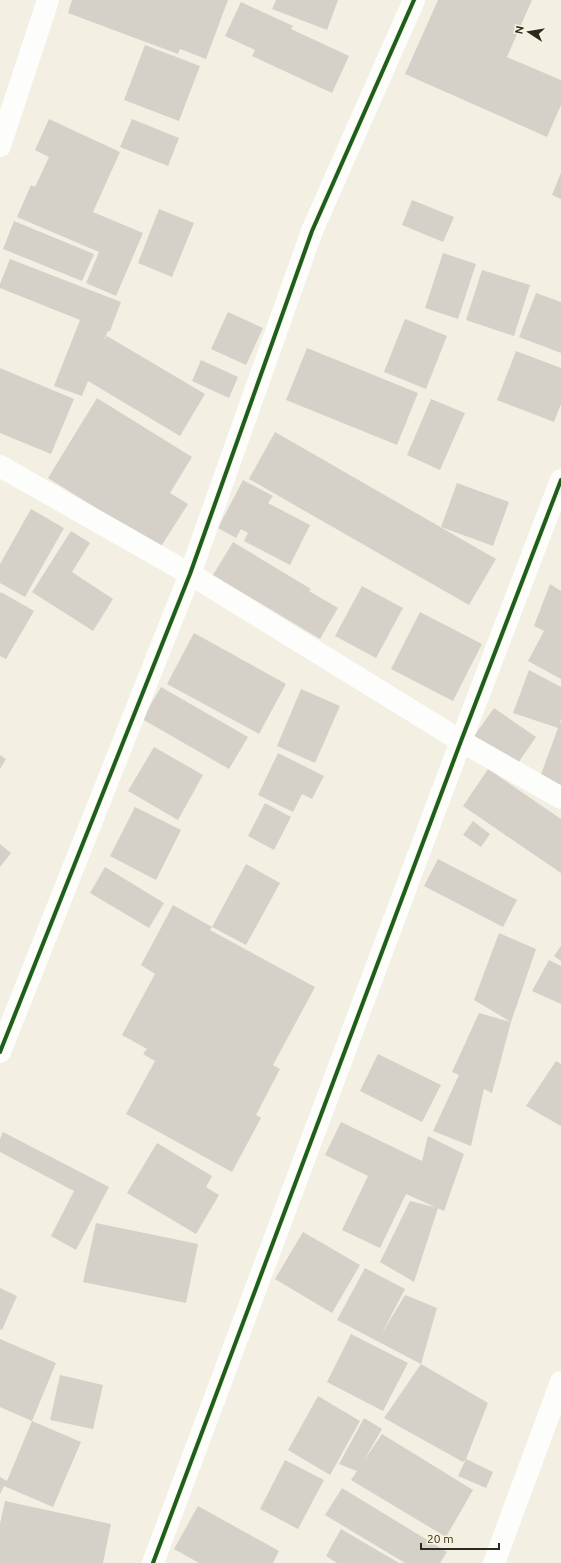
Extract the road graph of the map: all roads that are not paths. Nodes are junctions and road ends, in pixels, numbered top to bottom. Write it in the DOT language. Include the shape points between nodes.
graph roads {
  1 [pos="48,0"];
  2 [pos="414,0"];
  3 [pos="9,86"];
  4 [pos="0,146"];
  5 [pos="0,466"];
  6 [pos="561,480"];
  7 [pos="190,574"];
  8 [pos="461,741"];
  9 [pos="561,798"];
  10 [pos="0,1052"];
  11 [pos="561,1382"];
  12 [pos="153,1563"];
  13 [pos="494,1563"];
  1 -- 3 [label="street"];
  2 -- 7 [label="street" via="312,231"];
  3 -- 4 [label="street"];
  5 -- 7 [label="street"];
  6 -- 8 [label="street"];
  7 -- 8 [label="street"];
  7 -- 10 [label="street"];
  8 -- 9 [label="street"];
  8 -- 12 [label="street"];
  11 -- 13 [label="street"];
}
